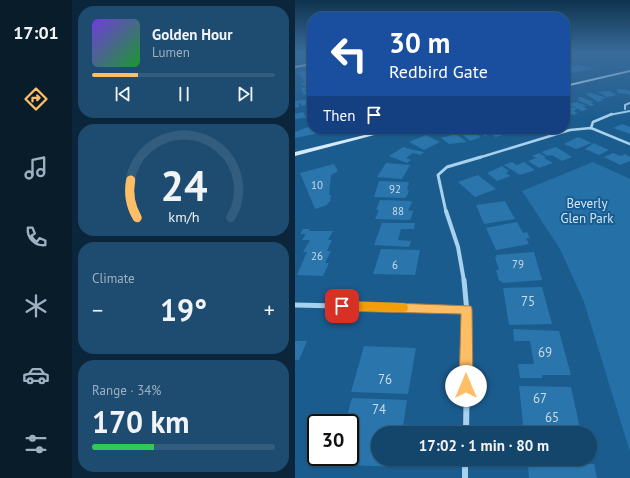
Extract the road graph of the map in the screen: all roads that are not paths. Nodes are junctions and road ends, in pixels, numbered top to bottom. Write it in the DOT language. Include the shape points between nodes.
graph roads {
  1 [pos="611,75"];
  2 [pos="570,85"];
  3 [pos="630,104"];
  4 [pos="625,109"];
  5 [pos="630,111"];
  6 [pos="591,128"];
  7 [pos="570,130"];
  8 [pos="375,134"];
  9 [pos="557,134"];
  10 [pos="630,144"];
  11 [pos="295,154"];
  12 [pos="295,305"];
  13 [pos="467,309"];
  14 [pos="466,426"];
  15 [pos="465,466"];
  16 [pos="465,478"];
  1 -- 2 [label="street"];
  3 -- 4 [label="street" via="625,105"];
  4 -- 5 [label="street"];
  4 -- 6 [label="street" via="593,122"];
  6 -- 7 [label="street"];
  6 -- 10 [label="street"];
  8 -- 11 [label="street"];
  9 -- 13 [label="street" via="447,167 438,175 439,189 463,271"];
  12 -- 13 [label="street"];
  13 -- 14 [label="street"];
  15 -- 16 [label="street"];
}
